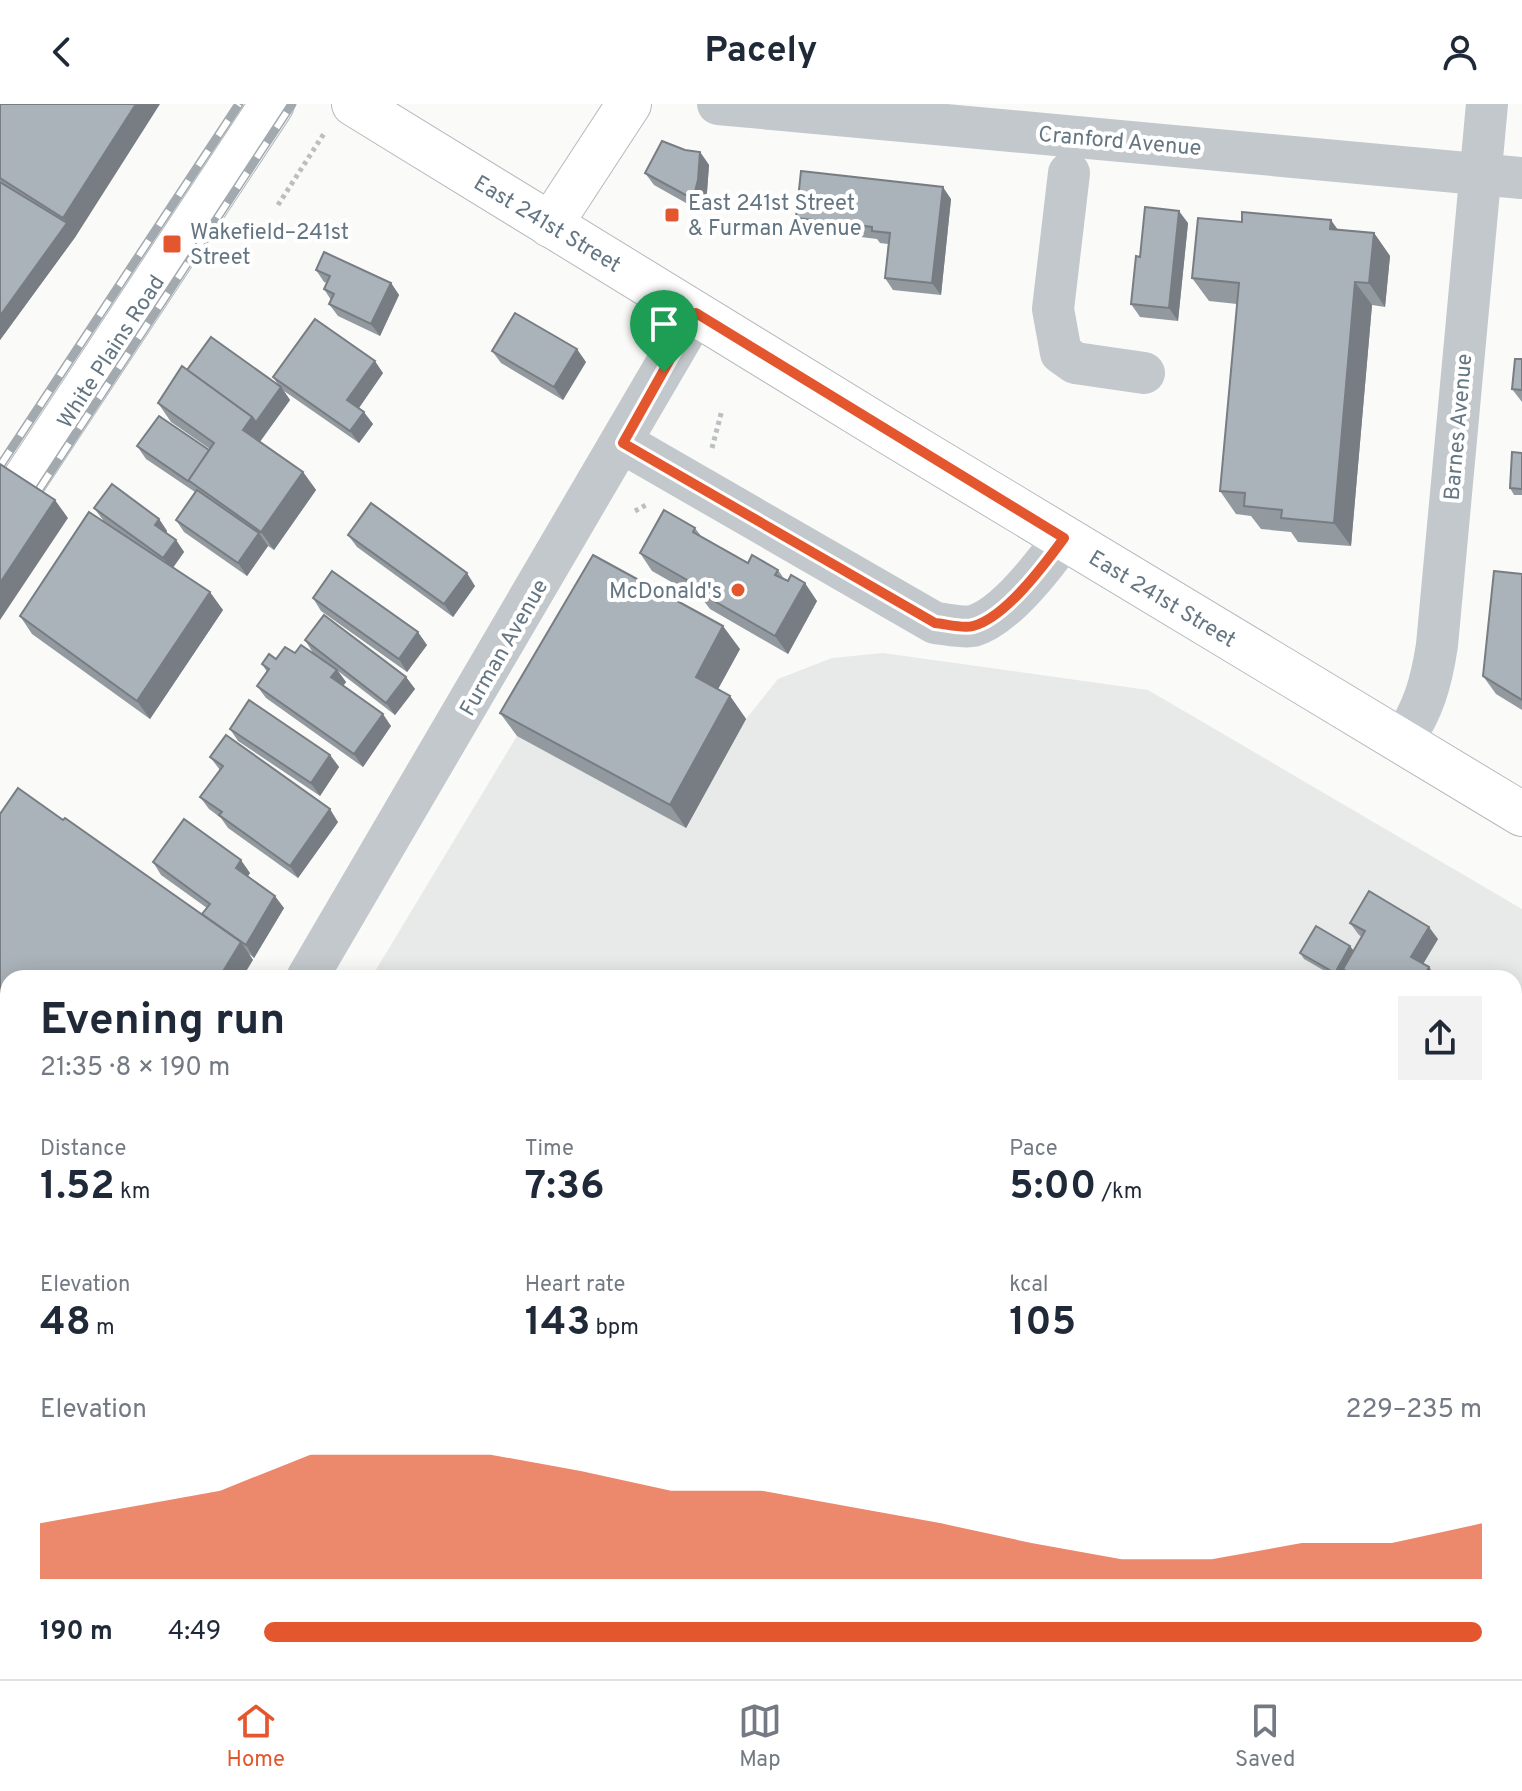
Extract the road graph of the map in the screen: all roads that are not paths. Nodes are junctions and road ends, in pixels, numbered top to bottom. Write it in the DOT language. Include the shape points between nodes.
graph roads {
  1 [pos="272,104"];
  2 [pos="354,104"];
  3 [pos="629,104"];
  4 [pos="718,104"];
  5 [pos="1487,104"];
  6 [pos="1069,173"];
  7 [pos="1481,173"];
  8 [pos="1522,178"];
  9 [pos="550,225"];
  10 [pos="696,313"];
  11 [pos="1144,373"];
  12 [pos="623,443"];
  13 [pos="0,517"];
  14 [pos="1064,538"];
  15 [pos="1402,742"];
  16 [pos="1522,814"];
  17 [pos="312,970"];
  1 -- 13 [label="main road, White Plains Road"];
  2 -- 9 [label="main road, East 241st Street"];
  3 -- 9 [label="main road"];
  4 -- 7 [label="street, Cranford Avenue"];
  5 -- 7 [label="street, Barnes Avenue"];
  6 -- 11 [label="street" via="1053,309 1061,353 1075,363"];
  7 -- 8 [label="street, Cranford Avenue"];
  7 -- 15 [label="street, Barnes Avenue" via="1435,659 1424,704"];
  9 -- 10 [label="main road, East 241st Street"];
  10 -- 12 [label="street, Furman Avenue"];
  10 -- 14 [label="main road, East 241st Street"];
  12 -- 14 [label="street" via="935,623 973,626 1003,608"];
  12 -- 17 [label="street, Furman Avenue"];
  14 -- 15 [label="main road, East 241st Street"];
  15 -- 16 [label="main road, East 241st Street"];
}
